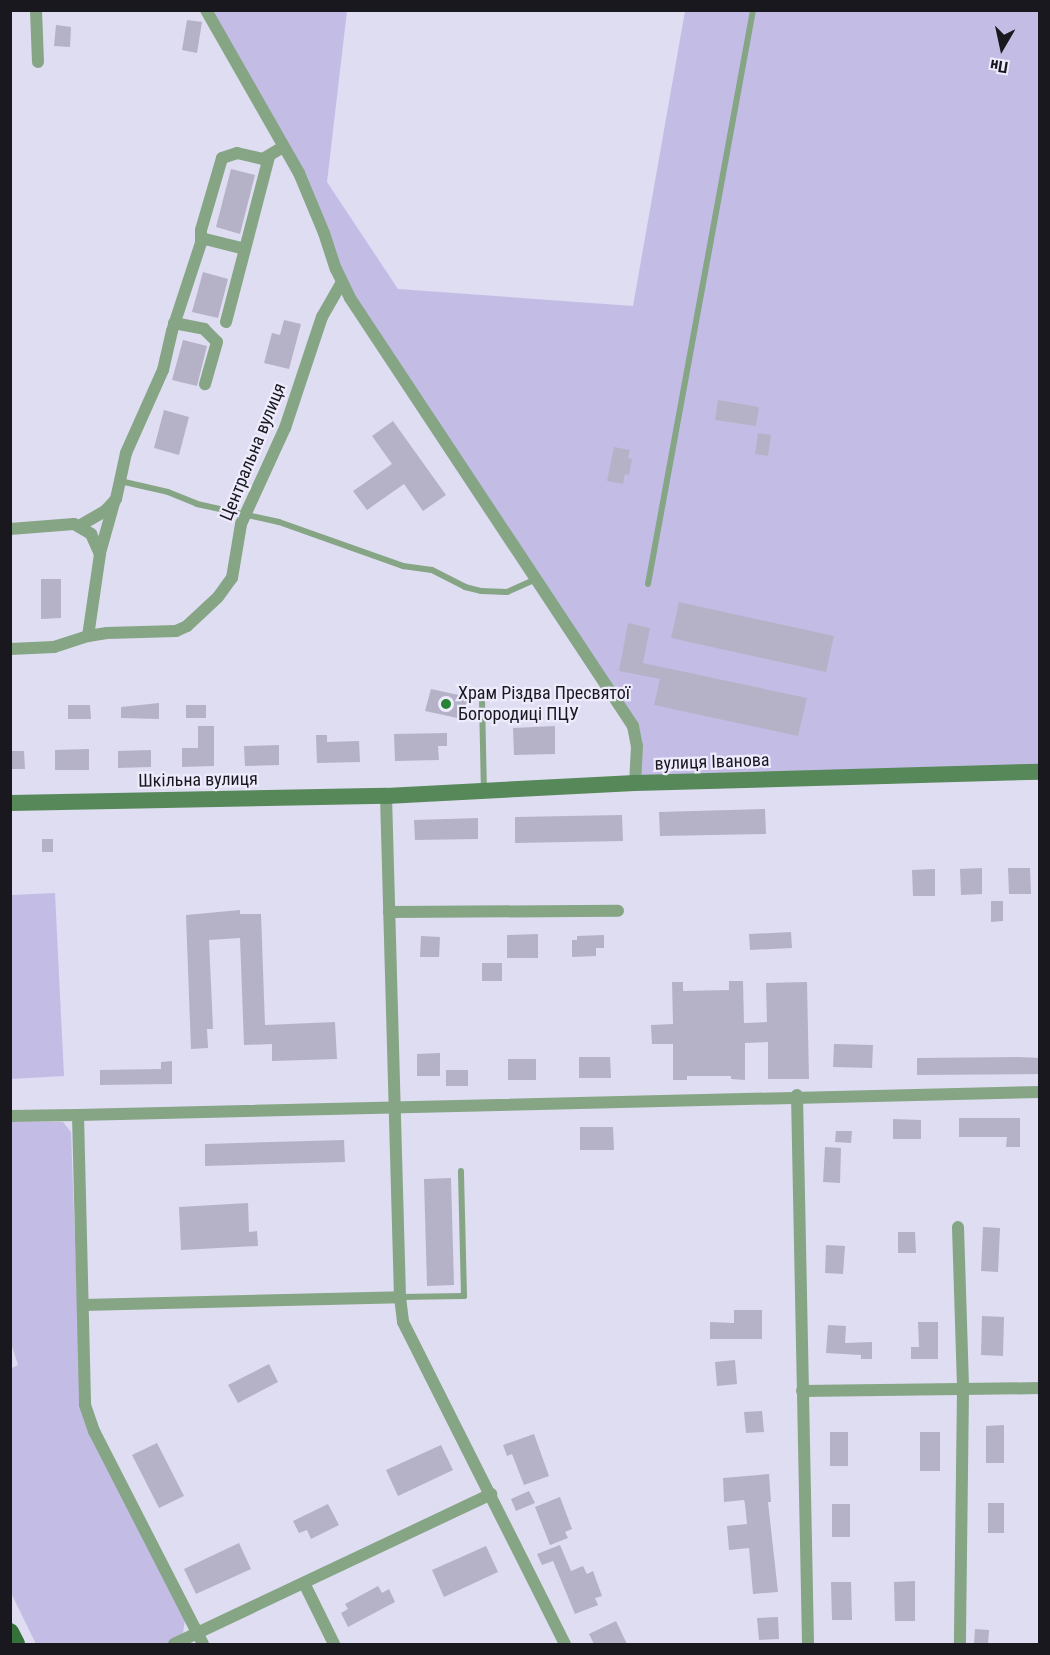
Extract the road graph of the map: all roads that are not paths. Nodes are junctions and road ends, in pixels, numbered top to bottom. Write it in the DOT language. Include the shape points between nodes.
graph roads {
  1 [pos="36,10"];
  2 [pos="206,10"];
  3 [pos="753,10"];
  4 [pos="38,62"];
  5 [pos="283,147"];
  6 [pos="269,157"];
  7 [pos="201,238"];
  8 [pos="245,249"];
  9 [pos="342,282"];
  10 [pos="226,322"];
  11 [pos="174,324"];
  12 [pos="205,384"];
  13 [pos="120,481"];
  14 [pos="116,499"];
  15 [pos="245,514"];
  16 [pos="80,526"];
  17 [pos="10,529"];
  18 [pos="100,554"];
  19 [pos="536,579"];
  20 [pos="648,584"];
  21 [pos="88,636"];
  22 [pos="10,649"];
  23 [pos="482,699"];
  24 [pos="1040,772"];
  25 [pos="635,783"];
  26 [pos="484,791"];
  27 [pos="386,796"];
  28 [pos="10,803"];
  29 [pos="618,911"];
  30 [pos="389,912"];
  31 [pos="1040,1092"];
  32 [pos="797,1095"];
  33 [pos="395,1106"];
  34 [pos="78,1114"];
  35 [pos="10,1116"];
  36 [pos="461,1171"];
  37 [pos="958,1227"];
  38 [pos="400,1297"];
  39 [pos="83,1305"];
  40 [pos="1040,1388"];
  41 [pos="963,1389"];
  42 [pos="802,1391"];
  43 [pos="490,1494"];
  44 [pos="304,1582"];
  45 [pos="10,1632"];
  46 [pos="201,1639"];
  47 [pos="16,1644"];
  48 [pos="174,1644"];
  49 [pos="334,1644"];
  50 [pos="565,1644"];
  51 [pos="808,1644"];
  52 [pos="960,1644"];
  1 -- 4 [label="street"];
  2 -- 5 [label="street"];
  3 -- 20 [label="lane"];
  5 -- 6 [label="street"];
  5 -- 9 [label="street" via="299,173"];
  6 -- 7 [label="street" via="237,153 222,158"];
  6 -- 8 [label="street"];
  7 -- 8 [label="street"];
  7 -- 11 [label="street"];
  8 -- 10 [label="street"];
  9 -- 15 [label="street, Центральна вулиця" via="322,317 285,428"];
  9 -- 19 [label="street"];
  11 -- 12 [label="street" via="204,329 217,342"];
  11 -- 13 [label="street" via="164,370 126,453"];
  13 -- 14 [label="street"];
  13 -- 15 [label="lane"];
  14 -- 16 [label="street"];
  14 -- 18 [label="street"];
  15 -- 19 [label="lane" via="279,522 403,566 432,570 481,591 507,592"];
  15 -- 21 [label="street, Центральна вулиця" via="232,578 187,626 176,631"];
  16 -- 17 [label="street"];
  16 -- 18 [label="street" via="91,534"];
  18 -- 21 [label="street"];
  19 -- 25 [label="street" via="633,726 638,746"];
  21 -- 22 [label="street, Центральна вулиця" via="54,647"];
  23 -- 26 [label="lane"];
  24 -- 25 [label="street, вулиця Іванова"];
  25 -- 26 [label="street, вулиця Іванова"];
  26 -- 27 [label="street, вулиця Іванова"];
  27 -- 28 [label="street, Шкільна вулиця"];
  27 -- 30 [label="street"];
  29 -- 30 [label="street"];
  30 -- 33 [label="street"];
  31 -- 32 [label="street"];
  32 -- 33 [label="street"];
  32 -- 42 [label="street"];
  33 -- 34 [label="street"];
  33 -- 38 [label="street"];
  34 -- 35 [label="street"];
  34 -- 39 [label="street"];
  36 -- 38 [label="lane" via="464,1296"];
  37 -- 41 [label="street"];
  38 -- 39 [label="street"];
  38 -- 43 [label="street" via="403,1322"];
  39 -- 46 [label="street" via="85,1405 94,1431"];
  40 -- 41 [label="street"];
  41 -- 42 [label="street"];
  41 -- 52 [label="street"];
  42 -- 51 [label="street"];
  43 -- 44 [label="street"];
  43 -- 50 [label="street"];
  44 -- 46 [label="street"];
  44 -- 49 [label="street"];
  45 -- 47 [label="main road"];
  46 -- 48 [label="street"];
}
